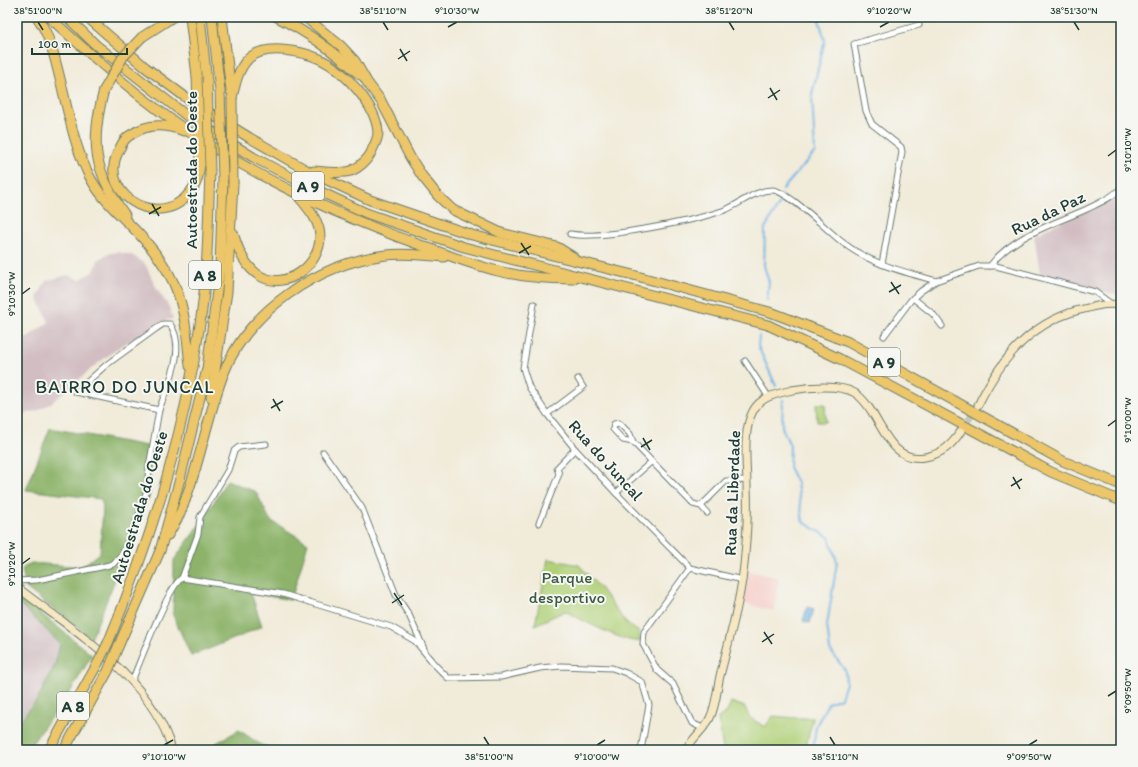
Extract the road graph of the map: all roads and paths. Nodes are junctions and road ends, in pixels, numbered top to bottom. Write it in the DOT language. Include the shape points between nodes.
graph roads {
  1 [pos="37,17"];
  2 [pos="49,17"];
  3 [pos="67,17"];
  4 [pos="87,17"];
  5 [pos="173,17"];
  6 [pos="190,17"];
  7 [pos="200,17"];
  8 [pos="277,17"];
  9 [pos="305,17"];
  10 [pos="223,20"];
  11 [pos="213,21"];
  12 [pos="919,25"];
  13 [pos="366,82"];
  14 [pos="232,98"];
  15 [pos="194,135"];
  16 [pos="308,171"];
  17 [pos="1121,188"];
  18 [pos="297,194"];
  19 [pos="231,228"];
  20 [pos="138,234"];
  21 [pos="570,234"];
  22 [pos="459,259"];
  23 [pos="583,263"];
  24 [pos="882,264"];
  25 [pos="990,266"];
  26 [pos="589,279"];
  27 [pos="936,281"];
  28 [pos="913,298"];
  29 [pos="1110,303"];
  30 [pos="534,304"];
  31 [pos="1121,305"];
  32 [pos="942,326"];
  33 [pos="884,336"];
  34 [pos="745,361"];
  35 [pos="191,379"];
  36 [pos="578,379"];
  37 [pos="583,387"];
  38 [pos="588,392"];
  39 [pos="768,396"];
  40 [pos="978,404"];
  41 [pos="159,410"];
  42 [pos="547,414"];
  43 [pos="207,426"];
  44 [pos="961,432"];
  45 [pos="633,442"];
  46 [pos="266,444"];
  47 [pos="575,449"];
  48 [pos="322,452"];
  49 [pos="651,462"];
  50 [pos="747,480"];
  51 [pos="1121,485"];
  52 [pos="616,493"];
  53 [pos="1121,501"];
  54 [pos="701,506"];
  55 [pos="707,513"];
  56 [pos="539,523"];
  57 [pos="160,551"];
  58 [pos="690,568"];
  59 [pos="182,578"];
  60 [pos="742,580"];
  61 [pos="17,581"];
  62 [pos="17,587"];
  63 [pos="426,654"];
  64 [pos="132,681"];
  65 [pos="702,728"];
  66 [pos="49,750"];
  67 [pos="64,750"];
  68 [pos="172,750"];
  69 [pos="641,750"];
  70 [pos="686,750"];
  1 -- 20 [label="highway" via="49,39 85,168 95,188"];
  2 -- 15 [label="highway" via="101,64"];
  3 -- 26 [label="highway, A 9" via="96,45 187,116 254,157 302,182 366,213 464,247"];
  4 -- 16 [label="highway, A 9" via="146,68 192,102"];
  5 -- 20 [label="highway, bridge" via="142,37 124,57 104,90 96,119 98,164 111,195"];
  6 -- 15 [label="highway, bridge" via="197,76 200,164 196,184 184,200 173,207 161,210 136,205 120,191 114,174 114,159 124,138 142,127 156,125"];
  7 -- 35 [label="highway, Autoestrada do Oeste / A 8, bridge" via="207,82 210,170 205,273"];
  8 -- 13 [label="highway" via="324,44"];
  9 -- 13 [label="highway" via="341,46 354,61"];
  10 -- 14 [label="highway"];
  11 -- 57 [label="highway, Autoestrada do Oeste / A 8, bridge" via="220,91 223,178 220,267 207,369 182,475"];
  12 -- 24 [label="street" via="854,44 866,111 872,124 900,147 902,152"];
  13 -- 23 [label="highway" via="381,101 422,176 453,210 501,233 557,247"];
  14 -- 16 [label="highway" via="238,75 248,60 260,52 293,50 321,60 342,75 361,94 373,115 378,134 373,151 364,162 351,171"];
  14 -- 19 [label="highway, bridge"];
  15 -- 18 [label="highway"];
  16 -- 23 [label="highway, A 9" via="370,200 464,232"];
  17 -- 25 [label="street, Rua da Paz" via="1109,199 1045,227 1008,248"];
  18 -- 19 [label="highway" via="312,213 320,236 317,253 300,274 283,279 260,276 244,261"];
  18 -- 22 [label="highway" via="361,224"];
  19 -- 43 [label="highway" via="227,292"];
  20 -- 35 [label="highway" via="159,257 174,280 182,304"];
  21 -- 24 [label="street" via="583,236 651,227 715,213 763,191 779,191 856,252 866,259"];
  22 -- 26 [label="highway" via="498,271 537,277"];
  22 -- 43 [label="highway" via="423,255 386,255 335,269 293,290 252,326 234,354 223,374"];
  23 -- 51 [label="highway, A 9" via="773,313 848,342 1063,461"];
  24 -- 27 [label="street"];
  25 -- 27 [label="street" via="979,266"];
  25 -- 29 [label="street" via="1095,292"];
  26 -- 53 [label="highway, A 9" via="768,326 840,359 1051,472"];
  27 -- 28 [label="street"];
  28 -- 32 [label="street" via="933,314"];
  28 -- 33 [label="street"];
  29 -- 31 [label="street"];
  29 -- 40 [label="street" via="1076,310 1052,320 1034,332 1010,354"];
  30 -- 42 [label="street, Rua do Juncal" via="523,368 529,387"];
  34 -- 39 [label="street"];
  35 -- 66 [label="highway, Autoestrada do Oeste / A 8, bridge" via="170,472 131,588 98,663"];
  36 -- 37 [label="street"];
  37 -- 38 [label="street"];
  37 -- 42 [label="street"];
  39 -- 44 [label="street" via="798,389 823,387 845,389 855,393 866,404 891,444 904,454 918,458 934,456 948,447"];
  39 -- 50 [label="street, Rua da Liberdade" via="753,412 746,436"];
  41 -- 41 [label="street" via="76,392 106,365 157,328 163,324 170,324 178,347"];
  41 -- 61 [label="street" via="149,467 148,490 122,554 113,564 102,567 37,580"];
  42 -- 47 [label="street, Rua do Juncal"];
  43 -- 57 [label="highway" via="183,507"];
  45 -- 49 [label="street"];
  46 -- 59 [label="street" via="239,447 234,451 228,470 200,517 198,534"];
  47 -- 52 [label="street, Rua do Juncal"];
  47 -- 56 [label="street" via="557,468 559,474"];
  48 -- 63 [label="street" via="362,508 396,595 415,627"];
  49 -- 52 [label="street"];
  49 -- 54 [label="street" via="693,504"];
  50 -- 54 [label="street" via="726,481"];
  50 -- 60 [label="street, Rua da Liberdade" via="746,554"];
  52 -- 58 [label="street, Rua do Juncal"];
  54 -- 55 [label="street"];
  57 -- 67 [label="highway, Autoestrada do Oeste / A 8, bridge" via="108,671"];
  58 -- 60 [label="street"];
  58 -- 65 [label="street" via="644,632 643,644 657,670 673,684 692,723"];
  59 -- 63 [label="street" via="283,594 391,627 415,641"];
  59 -- 64 [label="street" via="178,580 168,597"];
  60 -- 65 [label="street, Rua da Liberdade" via="710,717"];
  62 -- 64 [label="street"];
  63 -- 69 [label="street" via="448,678 502,678 540,668 562,666 612,668 626,673 642,682 649,705"];
  64 -- 68 [label="street" via="155,711 168,735"];
  65 -- 70 [label="street, Rua da Liberdade"];
}
